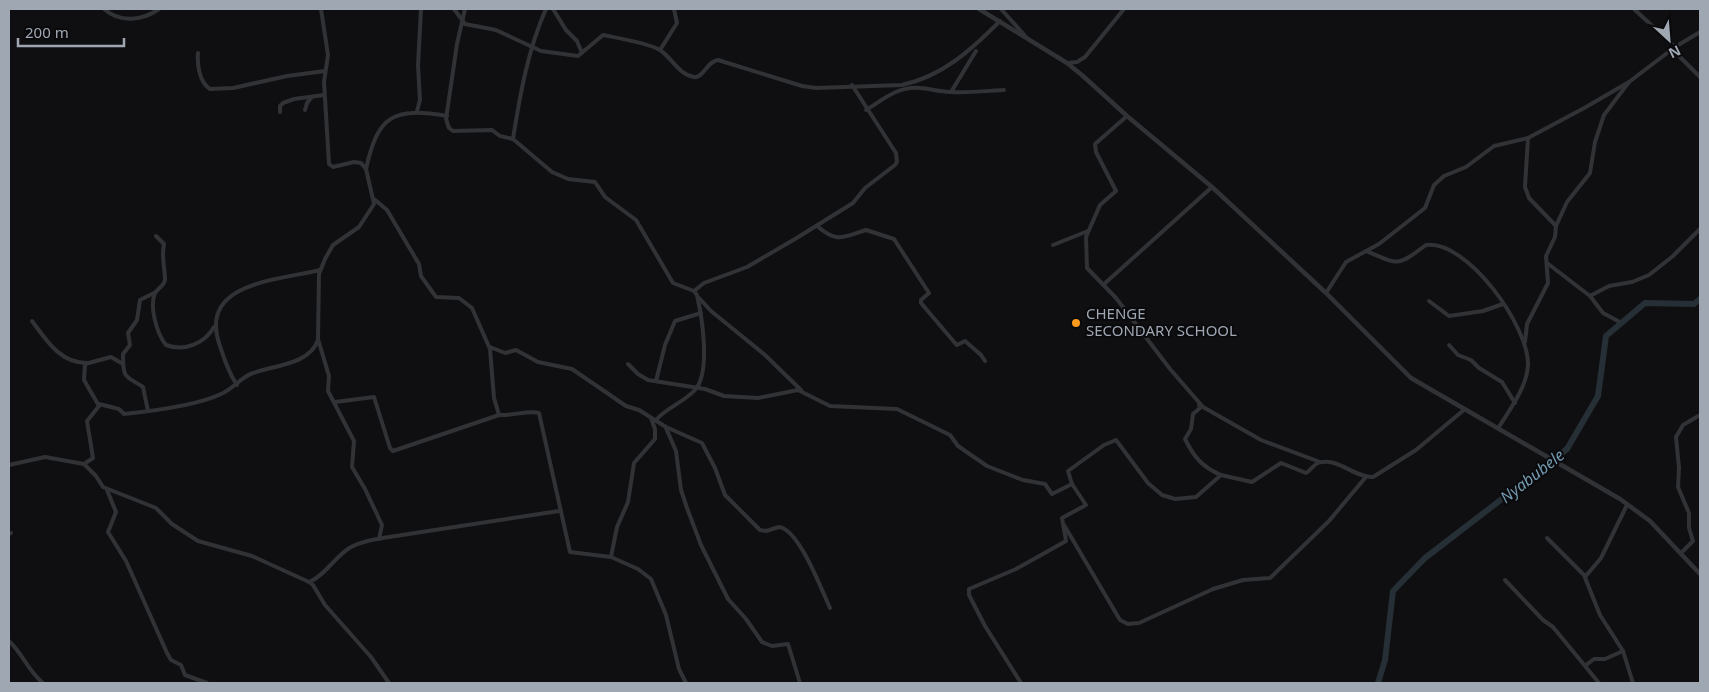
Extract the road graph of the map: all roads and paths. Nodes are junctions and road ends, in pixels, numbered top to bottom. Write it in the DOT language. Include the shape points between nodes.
graph roads {
  1 [pos="104,9"];
  2 [pos="159,9"];
  3 [pos="321,9"];
  4 [pos="421,9"];
  5 [pos="454,9"];
  6 [pos="465,9"];
  7 [pos="546,9"];
  8 [pos="553,9"];
  9 [pos="674,9"];
  10 [pos="978,9"];
  11 [pos="1001,9"];
  12 [pos="1124,9"];
  13 [pos="1634,9"];
  14 [pos="1000,21"];
  15 [pos="463,22"];
  16 [pos="1700,32"];
  17 [pos="1031,41"];
  18 [pos="532,48"];
  19 [pos="1674,48"];
  20 [pos="660,50"];
  21 [pos="976,52"];
  22 [pos="198,53"];
  23 [pos="582,53"];
  24 [pos="1067,63"];
  25 [pos="325,72"];
  26 [pos="1700,76"];
  27 [pos="1629,82"];
  28 [pos="852,85"];
  29 [pos="1004,90"];
  30 [pos="951,92"];
  31 [pos="324,95"];
  32 [pos="312,98"];
  33 [pos="305,110"];
  34 [pos="866,110"];
  35 [pos="417,111"];
  36 [pos="280,112"];
  37 [pos="447,116"];
  38 [pos="1127,116"];
  39 [pos="1528,138"];
  40 [pos="513,139"];
  41 [pos="366,169"];
  42 [pos="1212,187"];
  43 [pos="374,199"];
  44 [pos="816,226"];
  45 [pos="1556,226"];
  46 [pos="1700,228"];
  47 [pos="1088,231"];
  48 [pos="156,236"];
  49 [pos="1053,245"];
  50 [pos="1366,251"];
  51 [pos="1546,262"];
  52 [pos="320,270"];
  53 [pos="1103,285"];
  54 [pos="694,291"];
  55 [pos="156,292"];
  56 [pos="1326,293"];
  57 [pos="698,295"];
  58 [pos="1590,296"];
  59 [pos="1429,302"];
  60 [pos="1503,304"];
  61 [pos="701,312"];
  62 [pos="32,321"];
  63 [pos="1618,321"];
  64 [pos="215,324"];
  65 [pos="318,339"];
  66 [pos="1525,342"];
  67 [pos="1449,345"];
  68 [pos="490,347"];
  69 [pos="87,362"];
  70 [pos="985,362"];
  71 [pos="123,364"];
  72 [pos="628,364"];
  73 [pos="656,381"];
  74 [pos="237,385"];
  75 [pos="696,389"];
  76 [pos="803,391"];
  77 [pos="333,402"];
  78 [pos="1515,403"];
  79 [pos="98,404"];
  80 [pos="1199,404"];
  81 [pos="1465,409"];
  82 [pos="148,411"];
  83 [pos="499,415"];
  84 [pos="1700,415"];
  85 [pos="654,419"];
  86 [pos="666,427"];
  87 [pos="1499,427"];
  88 [pos="1320,462"];
  89 [pos="9,464"];
  90 [pos="84,464"];
  91 [pos="1221,475"];
  92 [pos="1365,478"];
  93 [pos="1072,484"];
  94 [pos="107,490"];
  95 [pos="1627,505"];
  96 [pos="559,511"];
  97 [pos="1062,521"];
  98 [pos="1548,538"];
  99 [pos="379,539"];
  100 [pos="1680,553"];
  101 [pos="610,557"];
  102 [pos="1700,574"];
  103 [pos="1585,577"];
  104 [pos="1505,580"];
  105 [pos="309,582"];
  106 [pos="830,608"];
  107 [pos="9,641"];
  108 [pos="1623,651"];
  109 [pos="1586,665"];
  110 [pos="43,683"];
  111 [pos="207,683"];
  112 [pos="388,683"];
  113 [pos="686,683"];
  114 [pos="800,683"];
  115 [pos="1021,683"];
  116 [pos="1599,683"];
  117 [pos="1633,683"];
  1 -- 2 [label="street" via="115,17 131,19"];
  3 -- 25 [label="street" via="328,55"];
  4 -- 35 [label="street" via="420,100"];
  5 -- 15 [label="street"];
  6 -- 15 [label="street"];
  7 -- 18 [label="street"];
  8 -- 23 [label="street"];
  9 -- 20 [label="street" via="677,23"];
  10 -- 14 [label="street"];
  11 -- 17 [label="street"];
  12 -- 24 [label="street" via="1085,57"];
  13 -- 19 [label="street"];
  14 -- 17 [label="street"];
  14 -- 28 [label="street" via="974,49 929,76 902,85"];
  15 -- 18 [label="street" via="496,30"];
  15 -- 37 [label="street"];
  16 -- 19 [label="street"];
  17 -- 24 [label="street"];
  18 -- 23 [label="street" via="573,56"];
  18 -- 40 [label="street"];
  19 -- 26 [label="street"];
  19 -- 27 [label="street"];
  20 -- 23 [label="street" via="603,35"];
  20 -- 28 [label="street" via="684,74 694,78 711,62 718,60 811,88"];
  21 -- 30 [label="street"];
  22 -- 25 [label="street" via="198,69 204,84 210,89"];
  24 -- 38 [label="street"];
  25 -- 31 [label="street"];
  27 -- 39 [label="street"];
  27 -- 45 [label="street" via="1604,115 1595,142 1590,174 1567,202"];
  28 -- 34 [label="street"];
  29 -- 30 [label="street"];
  30 -- 34 [label="street" via="922,87 906,89 891,94"];
  31 -- 32 [label="street"];
  31 -- 41 [label="street" via="330,165 335,167 357,162"];
  32 -- 33 [label="street"];
  32 -- 36 [label="street" via="283,103"];
  34 -- 44 [label="street" via="896,153 897,162 865,188 853,203"];
  35 -- 37 [label="street"];
  35 -- 41 [label="street" via="384,123 372,146"];
  37 -- 40 [label="street" via="447,125 453,131 492,130"];
  38 -- 42 [label="street"];
  38 -- 47 [label="street" via="1095,144 1116,191 1100,205"];
  39 -- 45 [label="street" via="1527,194"];
  39 -- 50 [label="street" via="1494,146 1466,167 1444,176 1432,188 1425,208"];
  40 -- 54 [label="street" via="552,172 568,179 596,184 605,197 636,220 673,283"];
  41 -- 43 [label="street"];
  42 -- 53 [label="street"];
  42 -- 56 [label="street"];
  43 -- 52 [label="street" via="372,209 359,227 330,248"];
  43 -- 68 [label="street" via="387,210 419,264 421,276 436,297 459,298 471,306"];
  44 -- 54 [label="street" via="747,267 704,283"];
  44 -- 70 [label="street" via="841,238 866,230 894,239 929,293 921,300 922,305 954,343 957,345 964,341"];
  45 -- 51 [label="street"];
  46 -- 58 [label="street" via="1649,275 1609,286"];
  47 -- 49 [label="street"];
  47 -- 53 [label="street" via="1084,244 1087,268"];
  48 -- 55 [label="street" via="164,244 165,282"];
  50 -- 56 [label="street" via="1346,262"];
  50 -- 60 [label="street" via="1396,263 1407,260 1426,245 1440,246 1464,258 1494,288"];
  51 -- 58 [label="street"];
  51 -- 66 [label="street" via="1548,283 1527,324"];
  52 -- 64 [label="street" via="265,281 233,294 219,308"];
  52 -- 65 [label="street"];
  53 -- 80 [label="street"];
  54 -- 57 [label="street"];
  55 -- 64 [label="street" via="156,325 166,346 180,348 196,343 208,336"];
  55 -- 71 [label="street" via="140,300 137,320 128,333 130,345 123,354"];
  56 -- 81 [label="street" via="1412,378"];
  57 -- 61 [label="street"];
  57 -- 76 [label="street" via="710,311 765,355"];
  58 -- 63 [label="street" via="1604,313"];
  59 -- 60 [label="street" via="1449,316"];
  60 -- 66 [label="street"];
  61 -- 73 [label="street" via="675,321"];
  61 -- 75 [label="street" via="704,335 702,374"];
  62 -- 69 [label="street" via="63,356 73,362"];
  64 -- 74 [label="street" via="226,364"];
  65 -- 74 [label="street" via="312,352 286,364 250,374"];
  65 -- 77 [label="street"];
  66 -- 78 [label="street" via="1527,372"];
  67 -- 78 [label="street" via="1458,355 1471,360 1502,382"];
  68 -- 83 [label="street" via="494,398"];
  68 -- 85 [label="street" via="505,353 516,350 538,362 572,369 615,399"];
  69 -- 71 [label="street" via="111,357"];
  69 -- 79 [label="street" via="84,380"];
  71 -- 82 [label="street" via="127,378 144,389"];
  72 -- 73 [label="street" via="641,376"];
  73 -- 75 [label="street"];
  74 -- 82 [label="street" via="217,396"];
  75 -- 76 [label="street" via="724,396 758,398 791,390"];
  75 -- 85 [label="street"];
  76 -- 93 [label="street" via="830,406 887,407 906,412 950,436 958,446 983,463 1023,480 1047,485 1052,494"];
  77 -- 83 [label="street" via="374,397 393,451"];
  77 -- 99 [label="street" via="354,441 352,468 382,525"];
  78 -- 87 [label="street"];
  79 -- 82 [label="street" via="124,414"];
  79 -- 90 [label="street" via="87,421 93,457"];
  80 -- 88 [label="street" via="1261,440"];
  80 -- 91 [label="street" via="1185,439 1190,451 1204,466"];
  81 -- 87 [label="street"];
  81 -- 92 [label="street" via="1397,464 1381,474"];
  83 -- 96 [label="street" via="534,411 540,414"];
  84 -- 100 [label="street" via="1683,426 1676,437 1678,487 1689,514 1693,541"];
  85 -- 86 [label="street"];
  85 -- 101 [label="street" via="655,439 634,463 628,502 616,527"];
  86 -- 106 [label="street" via="702,443 724,495 756,528 764,532 782,527 787,531 802,550"];
  86 -- 114 [label="street" via="676,451 686,508 730,602 759,640 772,646 788,644"];
  87 -- 95 [label="street"];
  88 -- 91 [label="street" via="1306,473 1281,463 1252,482"];
  88 -- 92 [label="street" via="1338,465"];
  89 -- 90 [label="street" via="45,457"];
  90 -- 94 [label="street"];
  91 -- 93 [label="street" via="1196,497 1175,499 1162,495 1148,483 1116,440 1069,468"];
  92 -- 97 [label="street" via="1329,522 1270,578 1221,586 1138,623 1128,624 1120,620"];
  93 -- 97 [label="street" via="1086,504 1064,516"];
  94 -- 105 [label="street" via="156,508 172,524 198,541 252,556"];
  94 -- 111 [label="street" via="116,512 108,532 126,561 170,660 181,665 185,675"];
  95 -- 100 [label="street" via="1650,521"];
  95 -- 103 [label="street" via="1601,558"];
  96 -- 99 [label="street"];
  96 -- 101 [label="street" via="570,553"];
  97 -- 115 [label="street" via="1067,539 1064,543 968,591 985,626"];
  98 -- 103 [label="street"];
  99 -- 105 [label="street" via="352,547 318,578"];
  100 -- 102 [label="street"];
  101 -- 113 [label="street" via="638,569 653,582"];
  103 -- 108 [label="street" via="1600,616"];
  104 -- 109 [label="street"];
  105 -- 112 [label="street" via="371,657"];
  107 -- 110 [label="street" via="20,652 28,669"];
  108 -- 109 [label="street" via="1605,659 1594,659"];
  108 -- 117 [label="street"];
  109 -- 116 [label="street"];
}
